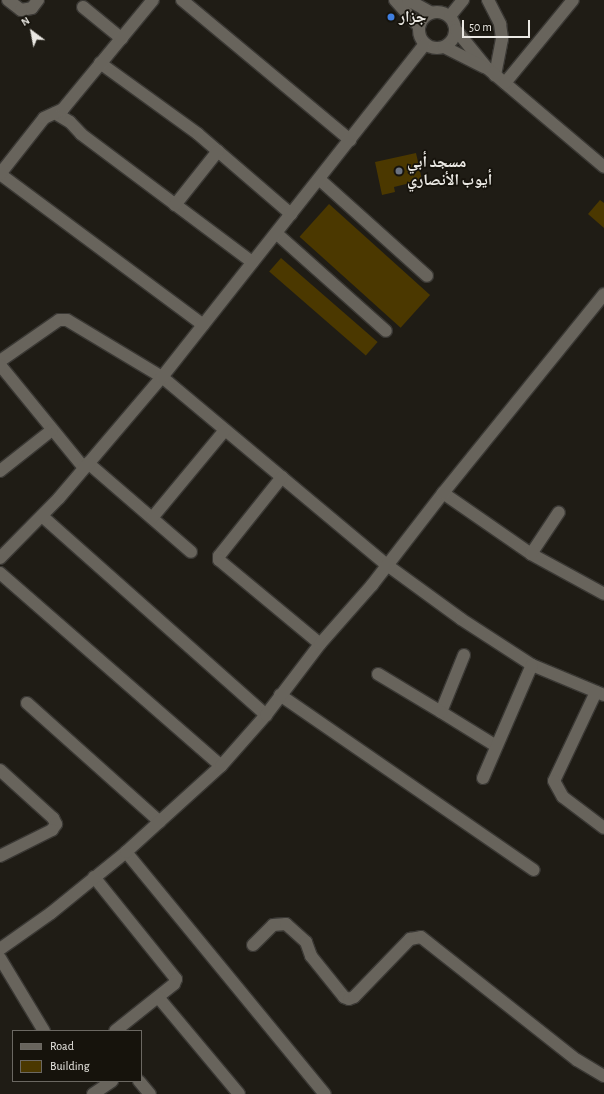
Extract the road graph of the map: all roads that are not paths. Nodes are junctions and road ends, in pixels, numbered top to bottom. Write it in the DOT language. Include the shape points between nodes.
graph roads {
  1 [pos="8,0"];
  2 [pos="38,0"];
  3 [pos="153,0"];
  4 [pos="182,0"];
  5 [pos="395,0"];
  6 [pos="408,0"];
  7 [pos="463,0"];
  8 [pos="488,0"];
  9 [pos="573,0"];
  10 [pos="83,7"];
  11 [pos="431,13"];
  12 [pos="450,16"];
  13 [pos="419,27"];
  14 [pos="456,30"];
  15 [pos="122,39"];
  16 [pos="425,44"];
  17 [pos="444,47"];
  18 [pos="100,63"];
  19 [pos="491,72"];
  20 [pos="505,83"];
  21 [pos="55,114"];
  22 [pos="350,140"];
  23 [pos="218,151"];
  24 [pos="604,167"];
  25 [pos="0,174"];
  26 [pos="319,179"];
  27 [pos="175,205"];
  28 [pos="291,214"];
  29 [pos="276,233"];
  30 [pos="252,262"];
  31 [pos="427,276"];
  32 [pos="604,294"];
  33 [pos="203,325"];
  34 [pos="386,331"];
  35 [pos="0,361"];
  36 [pos="0,365"];
  37 [pos="162,377"];
  38 [pos="52,430"];
  39 [pos="225,430"];
  40 [pos="86,465"];
  41 [pos="0,471"];
  42 [pos="282,477"];
  43 [pos="443,493"];
  44 [pos="559,512"];
  45 [pos="42,516"];
  46 [pos="152,518"];
  47 [pos="191,552"];
  48 [pos="531,554"];
  49 [pos="0,558"];
  50 [pos="387,565"];
  51 [pos="0,573"];
  52 [pos="604,594"];
  53 [pos="320,644"];
  54 [pos="464,655"];
  55 [pos="532,664"];
  56 [pos="378,674"];
  57 [pos="600,694"];
  58 [pos="280,695"];
  59 [pos="27,703"];
  60 [pos="441,712"];
  61 [pos="266,715"];
  62 [pos="496,746"];
  63 [pos="221,766"];
  64 [pos="0,770"];
  65 [pos="483,778"];
  66 [pos="160,822"];
  67 [pos="604,828"];
  68 [pos="126,852"];
  69 [pos="0,856"];
  70 [pos="534,870"];
  71 [pos="94,877"];
  72 [pos="254,945"];
  73 [pos="0,949"];
  74 [pos="0,958"];
  75 [pos="158,997"];
  76 [pos="43,1030"];
  77 [pos="116,1030"];
  78 [pos="604,1076"];
  79 [pos="111,1082"];
  80 [pos="140,1082"];
  81 [pos="93,1094"];
  82 [pos="150,1094"];
  83 [pos="239,1094"];
  84 [pos="325,1094"];
  1 -- 2 [label="street" via="21,10 32,8"];
  3 -- 15 [label="street"];
  4 -- 22 [label="street"];
  5 -- 13 [label="street"];
  6 -- 11 [label="street"];
  7 -- 12 [label="street"];
  8 -- 19 [label="street" via="500,24 502,40"];
  9 -- 20 [label="street"];
  10 -- 15 [label="street"];
  11 -- 12 [label="street"];
  11 -- 13 [label="street" via="425,16"];
  12 -- 14 [label="street"];
  13 -- 16 [label="street" via="419,34"];
  14 -- 17 [label="street" via="452,41"];
  14 -- 19 [label="street"];
  15 -- 18 [label="street"];
  16 -- 17 [label="street" via="436,48"];
  16 -- 22 [label="street"];
  17 -- 19 [label="street"];
  18 -- 21 [label="street" via="63,109"];
  18 -- 23 [label="street"];
  19 -- 20 [label="street"];
  20 -- 24 [label="street"];
  21 -- 25 [label="street" via="44,118"];
  21 -- 27 [label="street" via="70,122 81,134"];
  22 -- 26 [label="street"];
  23 -- 27 [label="street"];
  23 -- 28 [label="street"];
  25 -- 33 [label="street"];
  26 -- 28 [label="street"];
  26 -- 31 [label="street"];
  27 -- 30 [label="street"];
  28 -- 29 [label="street"];
  29 -- 30 [label="street"];
  29 -- 34 [label="street"];
  30 -- 33 [label="street"];
  32 -- 43 [label="street"];
  33 -- 37 [label="street"];
  35 -- 37 [label="street" via="59,320 67,320"];
  36 -- 38 [label="street"];
  37 -- 39 [label="street"];
  37 -- 40 [label="street"];
  38 -- 40 [label="street"];
  38 -- 41 [label="street"];
  39 -- 42 [label="street"];
  39 -- 46 [label="street"];
  40 -- 45 [label="street"];
  40 -- 46 [label="street"];
  42 -- 50 [label="street"];
  42 -- 53 [label="street" via="219,556 219,560"];
  43 -- 48 [label="street"];
  43 -- 50 [label="street"];
  44 -- 48 [label="street"];
  45 -- 49 [label="street"];
  45 -- 61 [label="street"];
  46 -- 47 [label="street"];
  48 -- 52 [label="street"];
  50 -- 53 [label="street"];
  50 -- 55 [label="street" via="461,619"];
  51 -- 63 [label="street"];
  53 -- 58 [label="street"];
  54 -- 60 [label="street"];
  55 -- 57 [label="street"];
  55 -- 62 [label="street"];
  56 -- 60 [label="street"];
  57 -- 67 [label="street" via="554,781 563,797"];
  58 -- 61 [label="street"];
  58 -- 70 [label="street"];
  59 -- 66 [label="street"];
  60 -- 62 [label="street"];
  61 -- 63 [label="street"];
  62 -- 65 [label="street"];
  63 -- 66 [label="street"];
  64 -- 69 [label="street" via="53,818 56,824 52,830"];
  66 -- 68 [label="street"];
  68 -- 71 [label="street"];
  68 -- 84 [label="street"];
  71 -- 73 [label="street" via="52,913"];
  71 -- 75 [label="street" via="175,974 174,984"];
  72 -- 78 [label="street" via="273,926 286,924 306,942 311,956 344,997 349,999 354,997 410,939 421,937 577,1060"];
  74 -- 76 [label="street"];
  75 -- 77 [label="street"];
  75 -- 83 [label="street"];
  79 -- 81 [label="street"];
  80 -- 82 [label="street"];
}
